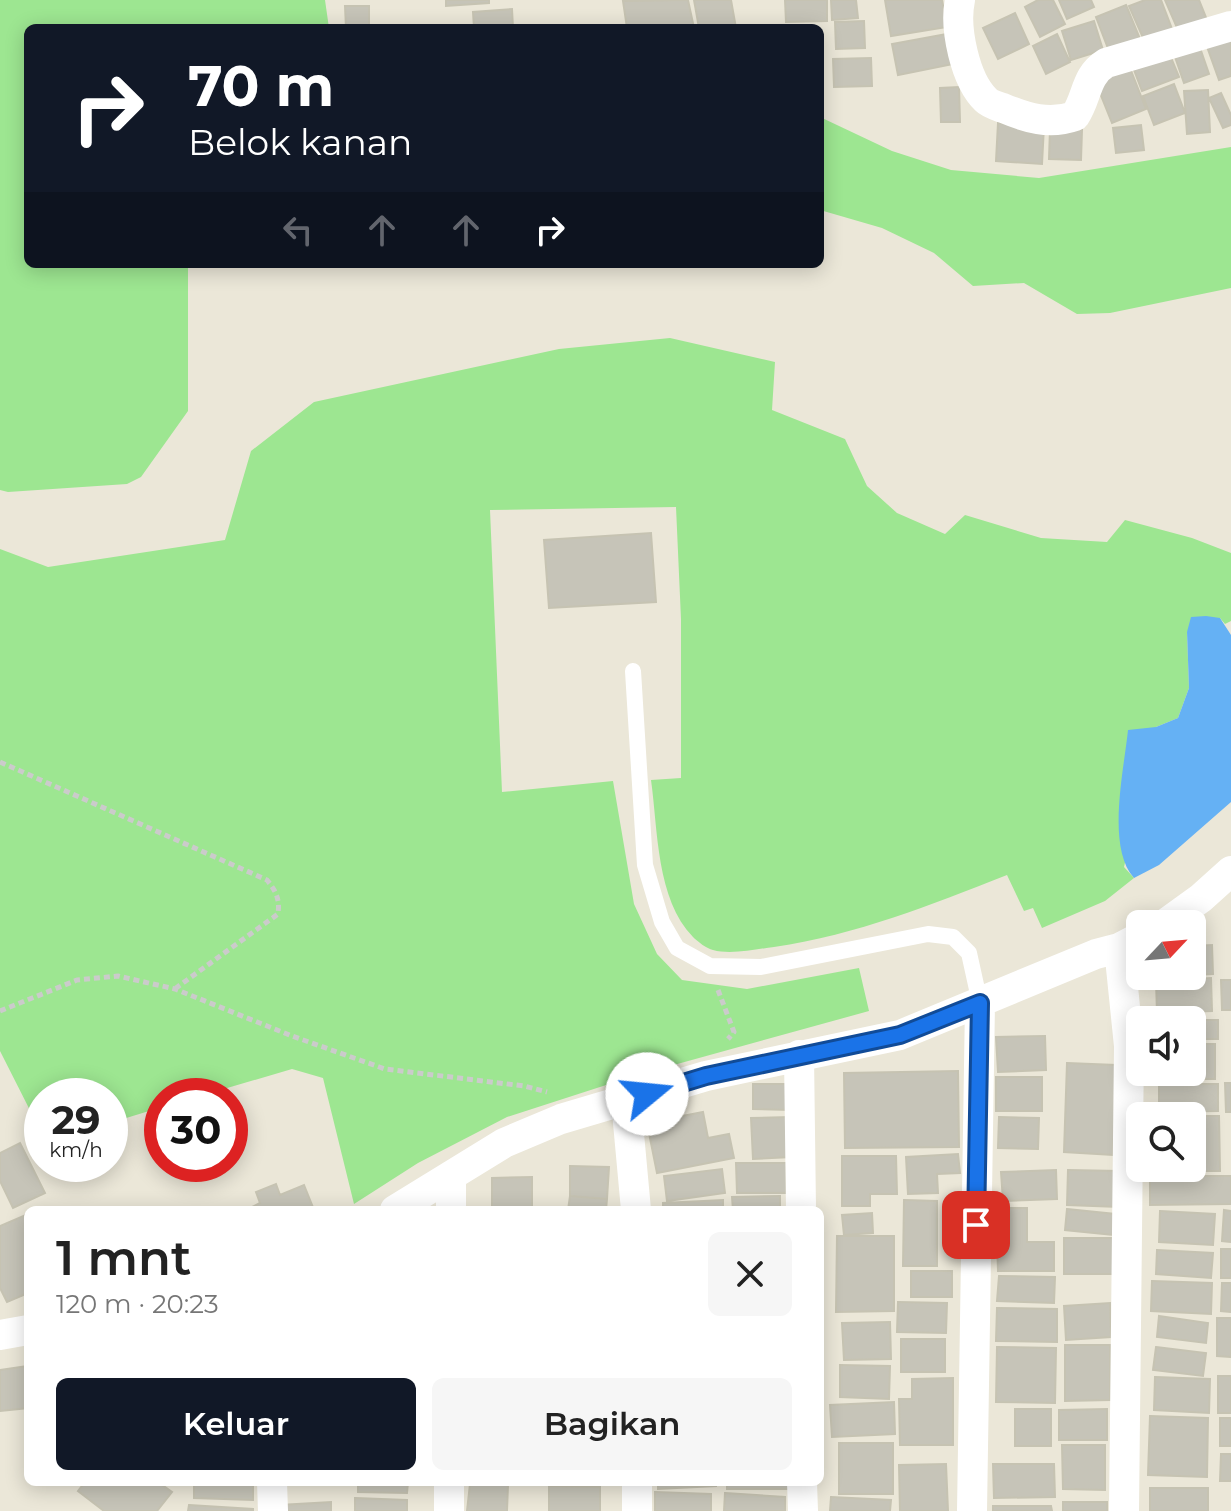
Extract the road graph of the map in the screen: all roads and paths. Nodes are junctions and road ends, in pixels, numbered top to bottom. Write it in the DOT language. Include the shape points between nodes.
graph roads {
  1 [pos="960,0"];
  2 [pos="1231,26"];
  3 [pos="633,671"];
  4 [pos="0,762"];
  5 [pos="1231,871"];
  6 [pos="1184,910"];
  7 [pos="1126,944"];
  8 [pos="710,966"];
  9 [pos="175,989"];
  10 [pos="1130,990"];
  11 [pos="980,1003"];
  12 [pos="0,1011"];
  13 [pos="799,1055"];
  14 [pos="706,1076"];
  15 [pos="554,1094"];
  16 [pos="626,1101"];
  17 [pos="451,1177"];
  18 [pos="402,1206"];
  19 [pos="451,1206"];
  20 [pos="636,1206"];
  21 [pos="801,1206"];
  22 [pos="24,1331"];
  23 [pos="0,1335"];
  24 [pos="272,1486"];
  25 [pos="449,1486"];
  26 [pos="637,1486"];
  27 [pos="802,1486"];
  28 [pos="273,1511"];
  29 [pos="449,1511"];
  30 [pos="637,1511"];
  31 [pos="803,1511"];
  32 [pos="972,1511"];
  33 [pos="1124,1511"];
  1 -- 2 [label="street" via="957,15 968,75 987,101 1028,118 1061,121 1075,116 1085,100 1089,77 1106,63"];
  3 -- 8 [label="lane" via="645,865 662,922 677,948"];
  4 -- 9 [label="path" via="267,880 276,891 278,914"];
  5 -- 6 [label="street"];
  7 -- 11 [label="street"];
  8 -- 11 [label="lane" via="761,967 928,934 953,937 969,953"];
  8 -- 14 [label="path" via="734,1032"];
  9 -- 12 [label="path" via="118,976 77,980"];
  9 -- 15 [label="path" via="385,1069"];
  10 -- 33 [label="street"];
  11 -- 13 [label="street" via="900,1035"];
  11 -- 32 [label="street"];
  13 -- 14 [label="street"];
  13 -- 21 [label="street"];
  14 -- 16 [label="street"];
  16 -- 17 [label="street" via="561,1119 504,1143"];
  16 -- 20 [label="street"];
  17 -- 18 [label="street"];
  17 -- 19 [label="street"];
  22 -- 23 [label="street"];
  24 -- 28 [label="street"];
  25 -- 29 [label="street"];
  26 -- 30 [label="street"];
  27 -- 31 [label="street"];
}
